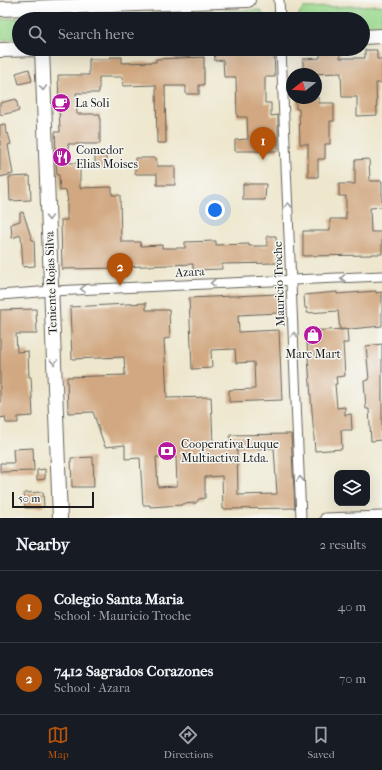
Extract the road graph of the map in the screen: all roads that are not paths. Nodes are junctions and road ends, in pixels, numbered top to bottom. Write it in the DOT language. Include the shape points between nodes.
graph roads {
  1 [pos="248,0"];
  2 [pos="279,0"];
  3 [pos="0,9"];
  4 [pos="40,9"];
  5 [pos="280,12"];
  6 [pos="382,36"];
  7 [pos="370,37"];
  8 [pos="0,50"];
  9 [pos="12,50"];
  10 [pos="41,56"];
  11 [pos="281,56"];
  12 [pos="382,276"];
  13 [pos="291,280"];
  14 [pos="52,291"];
  15 [pos="0,295"];
  16 [pos="382,516"];
  17 [pos="60,518"];
  18 [pos="302,518"];
  19 [pos="325,518"];
  1 -- 4 [label="main road"];
  2 -- 5 [label="street"];
  3 -- 4 [label="main road"];
  6 -- 7 [label="main road"];
  8 -- 9 [label="main road"];
  10 -- 14 [label="main road, Teniente Rojas Silva, one-way"];
  13 -- 11 [label="street, Mauricio Troche, one-way"];
  12 -- 13 [label="street, Azara, one-way"];
  13 -- 14 [label="street, Azara, one-way"];
  18 -- 13 [label="street, Mauricio Troche, one-way"];
  14 -- 15 [label="street, Azara"];
  14 -- 17 [label="main road, Teniente Rojas Silva, one-way"];
  16 -- 19 [label="street"];
}
